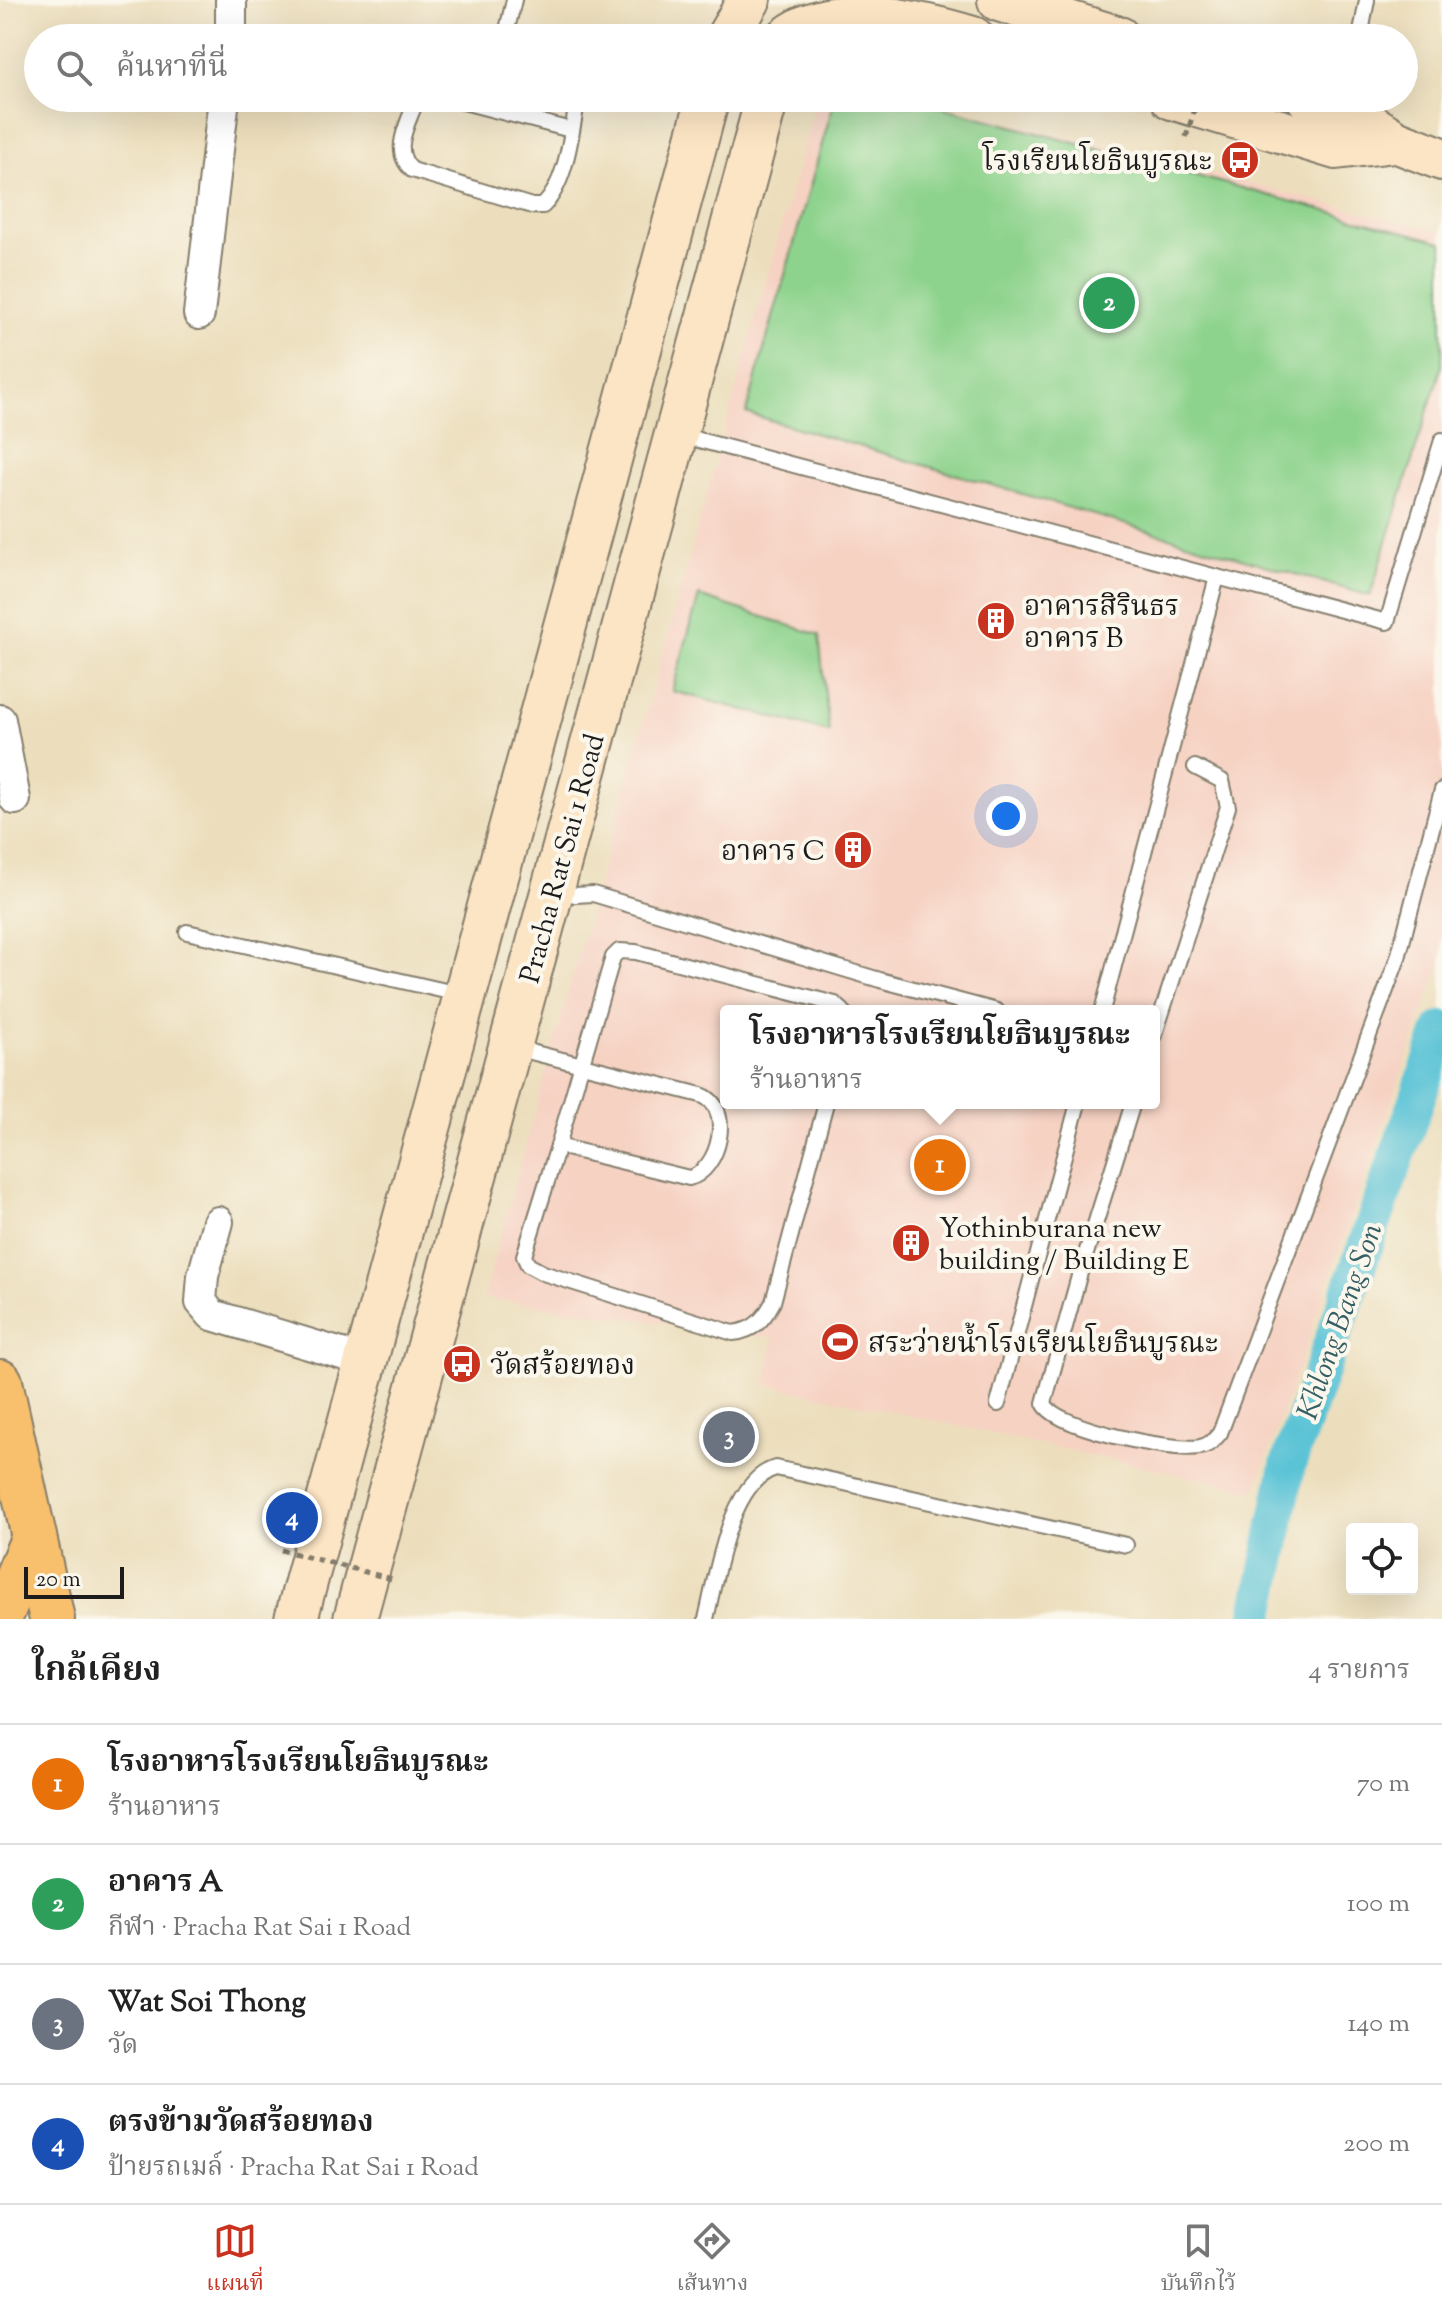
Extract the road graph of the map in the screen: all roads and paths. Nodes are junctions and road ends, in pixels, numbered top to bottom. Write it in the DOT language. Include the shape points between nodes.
graph roads {
  1 [pos="231,0"];
  2 [pos="514,0"];
  3 [pos="999,0"];
  4 [pos="1367,0"];
  5 [pos="1063,10"];
  6 [pos="231,24"];
  7 [pos="508,24"];
  8 [pos="801,24"];
  9 [pos="924,24"];
  10 [pos="1091,24"];
  11 [pos="1363,24"];
  12 [pos="222,112"];
  13 [pos="412,112"];
  14 [pos="502,112"];
  15 [pos="575,112"];
  16 [pos="704,112"];
  17 [pos="763,112"];
  18 [pos="1194,112"];
  19 [pos="1218,112"];
  20 [pos="1349,112"];
  21 [pos="571,130"];
  22 [pos="1186,137"];
  23 [pos="1395,141"];
  24 [pos="1442,159"];
  25 [pos="199,314"];
  26 [pos="676,434"];
  27 [pos="1442,440"];
  28 [pos="1217,577"];
  29 [pos="0,720"];
  30 [pos="1195,767"];
  31 [pos="1442,790"];
  32 [pos="15,799"];
  33 [pos="553,889"];
  34 [pos="187,932"];
  35 [pos="460,1005"];
  36 [pos="836,1005"];
  37 [pos="974,1005"];
  38 [pos="1104,1005"];
  39 [pos="1160,1018"];
  40 [pos="513,1037"];
  41 [pos="580,1065"];
  42 [pos="824,1109"];
  43 [pos="1076,1109"];
  44 [pos="1131,1109"];
  45 [pos="429,1121"];
  46 [pos="487,1134"];
  47 [pos="558,1146"];
  48 [pos="218,1222"];
  49 [pos="365,1361"];
  50 [pos="0,1382"];
  51 [pos="998,1404"];
  52 [pos="34,1537"];
  53 [pos="1126,1545"];
  54 [pos="281,1550"];
  55 [pos="396,1580"];
  56 [pos="0,1617"];
  57 [pos="52,1619"];
  58 [pos="296,1619"];
  59 [pos="355,1619"];
  60 [pos="706,1619"];
  1 -- 6 [label="street"];
  2 -- 7 [label="lane"];
  3 -- 5 [label="main road"];
  4 -- 11 [label="lane"];
  5 -- 10 [label="main road"];
  8 -- 9 [label="main road" via="823,10 852,8"];
  12 -- 25 [label="street"];
  13 -- 21 [label="lane" via="399,150 412,170 532,206 543,206 551,198"];
  14 -- 21 [label="lane"];
  15 -- 21 [label="lane"];
  16 -- 35 [label="main road"];
  17 -- 26 [label="main road, Pracha Rat Sai 1 Road"];
  18 -- 22 [label="path, bridge"];
  19 -- 23 [label="main road" via="1336,148"];
  20 -- 23 [label="main road"];
  23 -- 24 [label="main road"];
  26 -- 28 [label="lane"];
  26 -- 33 [label="main road, Pracha Rat Sai 1 Road"];
  27 -- 28 [label="lane" via="1387,622"];
  28 -- 38 [label="lane"];
  29 -- 32 [label="street"];
  30 -- 39 [label="lane" via="1222,781 1228,807"];
  31 -- 44 [label="lane" via="1393,972 1220,1433 1201,1447 1175,1448 1071,1423 1053,1416 1044,1403"];
  33 -- 37 [label="lane" via="593,894"];
  33 -- 40 [label="main road, Pracha Rat Sai 1 Road"];
  34 -- 35 [label="lane"];
  35 -- 40 [label="main road" via="481,1038"];
  35 -- 45 [label="main road"];
  36 -- 41 [label="lane" via="619,951"];
  40 -- 41 [label="lane"];
  40 -- 46 [label="main road, Pracha Rat Sai 1 Road"];
  41 -- 47 [label="lane"];
  41 -- 47 [label="lane" via="709,1097 720,1119 717,1145 705,1170 689,1178"];
  42 -- 47 [label="lane" via="773,1302 766,1316 745,1332 733,1333 528,1265 524,1256"];
  43 -- 51 [label="lane"];
  45 -- 46 [label="main road" via="452,1107 464,1107"];
  45 -- 49 [label="main road"];
  46 -- 59 [label="main road, Pracha Rat Sai 1 Road"];
  48 -- 49 [label="street" via="201,1302 212,1315"];
  49 -- 58 [label="main road"];
  50 -- 52 [label="highway"];
  52 -- 56 [label="highway"];
  52 -- 57 [label="highway"];
  53 -- 60 [label="lane" via="776,1468 762,1471 745,1492 726,1539"];
  54 -- 55 [label="path, bridge"];
}
